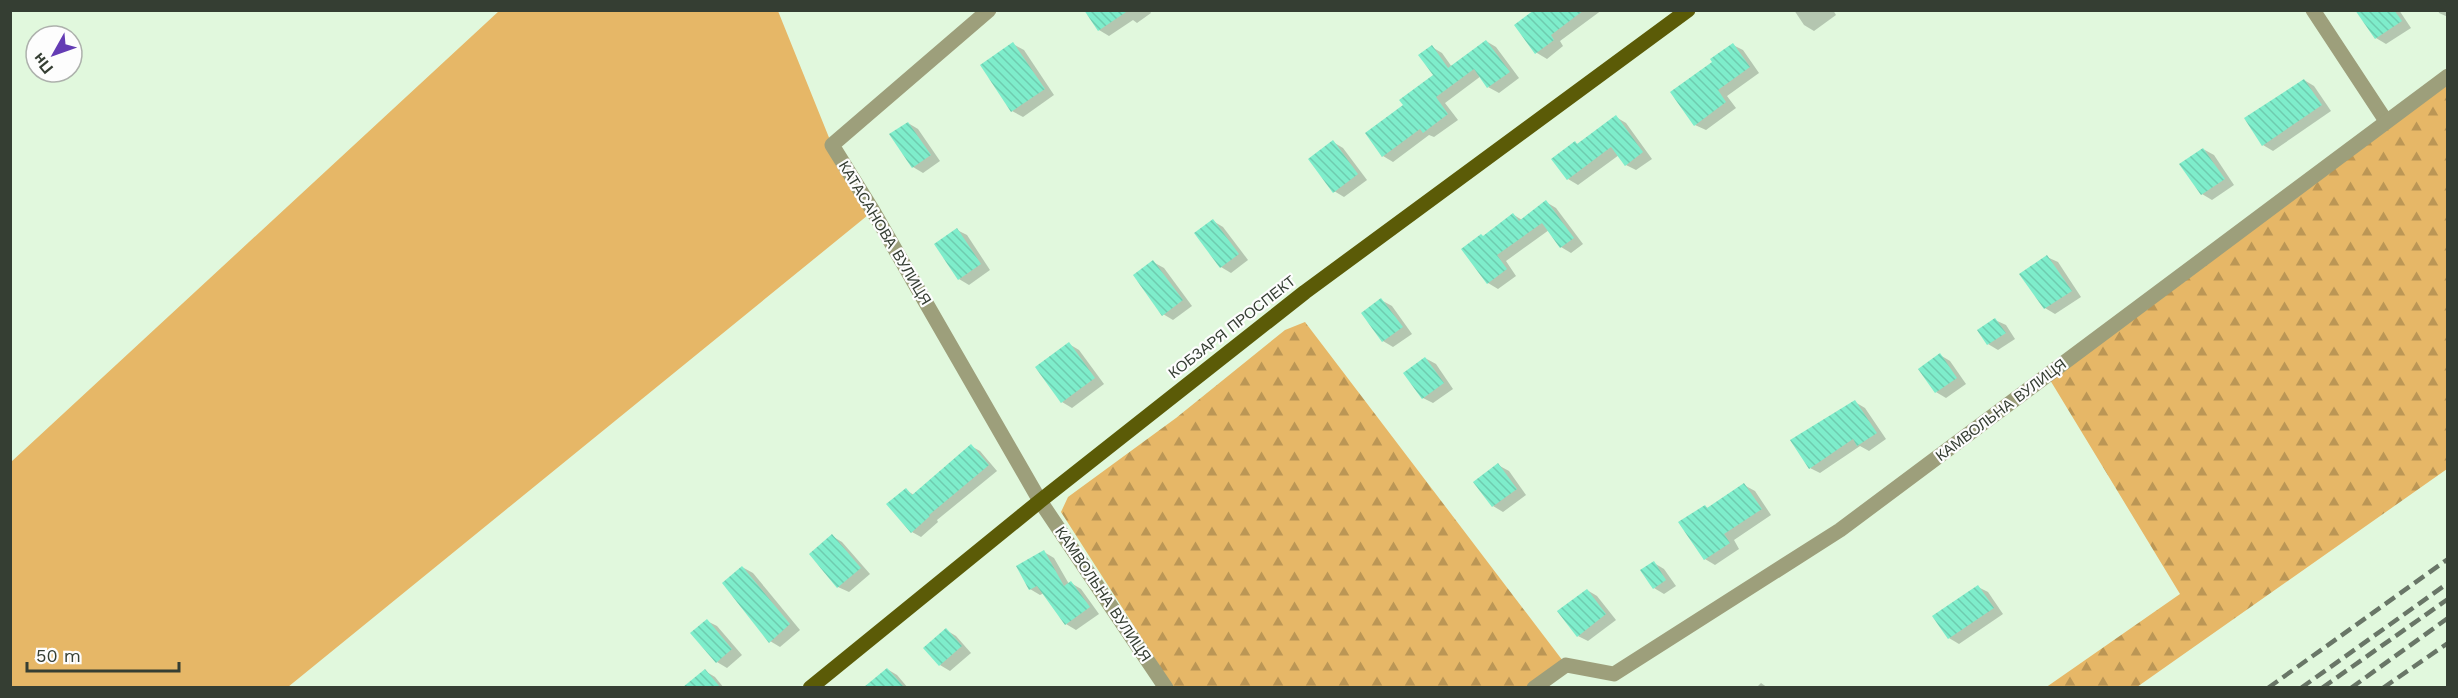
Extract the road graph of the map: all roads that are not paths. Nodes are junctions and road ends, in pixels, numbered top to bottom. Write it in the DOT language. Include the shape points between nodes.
graph roads {
  1 [pos="989,10"];
  2 [pos="1689,10"];
  3 [pos="2313,10"];
  4 [pos="2448,76"];
  5 [pos="2386,122"];
  6 [pos="1040,501"];
  7 [pos="810,687"];
  8 [pos="1166,687"];
  9 [pos="1534,687"];
  1 -- 6 [label="street, КАТАСАНОВА ВУЛИЦЯ" via="832,146"];
  2 -- 6 [label="main road, КОБЗАРЯ ПРОСПЕКТ" via="1305,292"];
  3 -- 5 [label="street"];
  4 -- 5 [label="street, КАМВОЛЬНА ВУЛИЦЯ"];
  5 -- 9 [label="street, КАМВОЛЬНА ВУЛИЦЯ" via="1840,530 1614,674 1566,665"];
  6 -- 7 [label="main road, КОБЗАРЯ ПРОСПЕКТ"];
  6 -- 8 [label="street, КАМВОЛЬНА ВУЛИЦЯ"];
}
